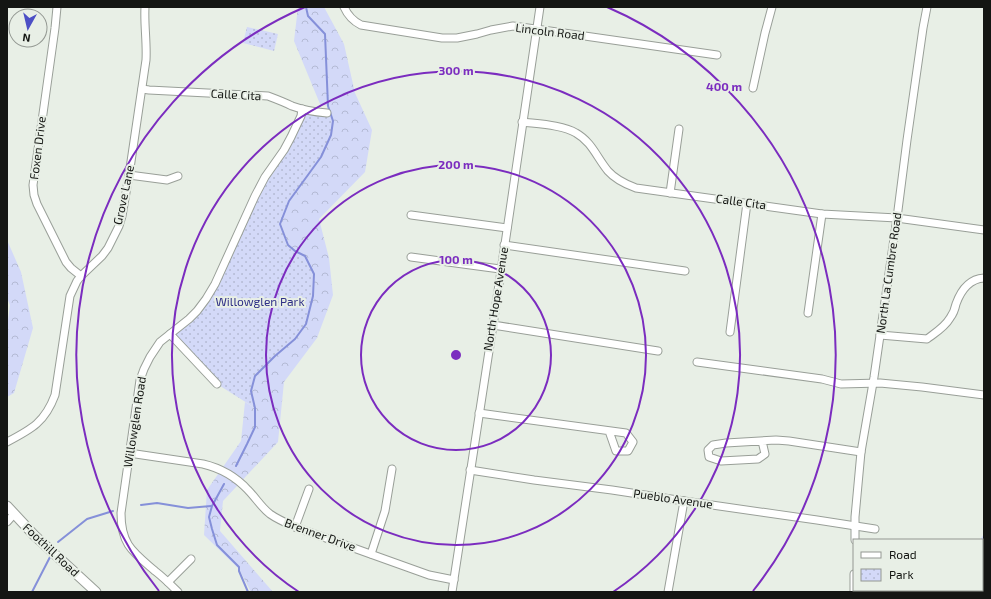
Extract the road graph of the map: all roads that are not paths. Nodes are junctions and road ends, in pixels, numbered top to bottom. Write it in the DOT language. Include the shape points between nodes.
graph roads {
  1 [pos="57,7"];
  2 [pos="145,7"];
  3 [pos="344,7"];
  4 [pos="540,7"];
  5 [pos="772,7"];
  6 [pos="927,7"];
  7 [pos="536,29"];
  8 [pos="717,55"];
  9 [pos="753,88"];
  10 [pos="142,89"];
  11 [pos="302,109"];
  12 [pos="327,113"];
  13 [pos="522,122"];
  14 [pos="679,129"];
  15 [pos="129,176"];
  16 [pos="178,176"];
  17 [pos="670,193"];
  18 [pos="747,203"];
  19 [pos="822,214"];
  20 [pos="411,215"];
  21 [pos="897,218"];
  22 [pos="506,228"];
  23 [pos="984,230"];
  24 [pos="504,246"];
  25 [pos="411,257"];
  26 [pos="500,269"];
  27 [pos="685,271"];
  28 [pos="81,276"];
  29 [pos="984,278"];
  30 [pos="808,313"];
  31 [pos="493,325"];
  32 [pos="730,332"];
  33 [pos="170,334"];
  34 [pos="880,335"];
  35 [pos="658,350"];
  36 [pos="697,362"];
  37 [pos="873,383"];
  38 [pos="217,384"];
  39 [pos="984,396"];
  40 [pos="479,413"];
  41 [pos="609,432"];
  42 [pos="762,441"];
  43 [pos="7,442"];
  44 [pos="861,452"];
  45 [pos="130,453"];
  46 [pos="392,469"];
  47 [pos="470,470"];
  48 [pos="309,489"];
  49 [pos="684,501"];
  50 [pos="7,506"];
  51 [pos="14,514"];
  52 [pos="7,522"];
  53 [pos="855,526"];
  54 [pos="295,527"];
  55 [pos="875,530"];
  56 [pos="855,539"];
  57 [pos="371,554"];
  58 [pos="191,559"];
  59 [pos="454,580"];
  60 [pos="168,582"];
  61 [pos="96,592"];
  62 [pos="178,592"];
  63 [pos="452,592"];
  64 [pos="668,592"];
  1 -- 28 [label="street, Foxen Drive" via="33,185 37,204 66,262"];
  2 -- 10 [label="street, Grove Lane" via="147,48"];
  3 -- 7 [label="street, Lincoln Road" via="347,14 361,25 442,38 466,37 513,26"];
  4 -- 7 [label="street, North Hope Avenue"];
  5 -- 9 [label="street"];
  6 -- 21 [label="street, North La Cumbre Road"];
  7 -- 8 [label="street, Lincoln Road"];
  7 -- 13 [label="street, North Hope Avenue"];
  10 -- 11 [label="street, Calle Cita" via="268,96"];
  10 -- 15 [label="street, Grove Lane"];
  11 -- 12 [label="street, Calle Cita"];
  11 -- 33 [label="street, Willowglen Road" via="284,150 255,196 215,284 197,311"];
  13 -- 17 [label="street, Calle Cita" via="572,131 585,140 613,176 636,188"];
  13 -- 22 [label="street, North Hope Avenue"];
  14 -- 17 [label="street"];
  15 -- 16 [label="street" via="166,180"];
  15 -- 28 [label="street, Grove Lane" via="122,216 113,239 102,256"];
  17 -- 18 [label="street, Calle Cita"];
  18 -- 19 [label="street, Calle Cita"];
  18 -- 32 [label="street"];
  19 -- 21 [label="street, Calle Cita"];
  19 -- 30 [label="street"];
  20 -- 22 [label="street"];
  21 -- 23 [label="street, Calle Cita"];
  21 -- 34 [label="street, North La Cumbre Road"];
  22 -- 24 [label="street, North Hope Avenue"];
  24 -- 26 [label="street, North Hope Avenue"];
  24 -- 27 [label="street"];
  25 -- 26 [label="street"];
  26 -- 31 [label="street, North Hope Avenue"];
  28 -- 43 [label="street, Grove Lane" via="72,290 68,303 52,403 46,414 34,426"];
  29 -- 34 [label="street" via="965,286 951,317 927,339"];
  31 -- 35 [label="street"];
  31 -- 40 [label="street, North Hope Avenue"];
  33 -- 38 [label="street"];
  33 -- 45 [label="street, Willowglen Road" via="160,342 144,369"];
  34 -- 37 [label="street, North La Cumbre Road"];
  36 -- 37 [label="street" via="822,379 841,384"];
  37 -- 39 [label="street"];
  37 -- 44 [label="street, North La Cumbre Road"];
  40 -- 41 [label="street"];
  40 -- 47 [label="street, North Hope Avenue"];
  42 -- 42 [label="street" via="713,445 708,450 709,457 721,461 758,459 765,454"];
  42 -- 44 [label="street" via="789,441"];
  44 -- 53 [label="street, North La Cumbre Road"];
  45 -- 54 [label="street, Brenner Drive" via="203,464 222,470 239,481 270,514"];
  45 -- 60 [label="street, Willowglen Road" via="121,513 124,536 131,550"];
  46 -- 57 [label="street" via="384,511"];
  47 -- 49 [label="street, Pueblo Avenue"];
  47 -- 59 [label="street, North Hope Avenue"];
  48 -- 54 [label="street"];
  49 -- 53 [label="street, Pueblo Avenue"];
  49 -- 64 [label="street"];
  50 -- 51 [label="main road, Foothill Road"];
  51 -- 52 [label="street"];
  51 -- 61 [label="main road, Foothill Road"];
  53 -- 55 [label="street, Pueblo Avenue"];
  53 -- 56 [label="street, North La Cumbre Road"];
  54 -- 57 [label="street, Brenner Drive"];
  57 -- 59 [label="street, Brenner Drive"];
  58 -- 60 [label="street"];
  59 -- 63 [label="street, North Hope Avenue"];
  60 -- 62 [label="street, Willowglen Road"];
}
